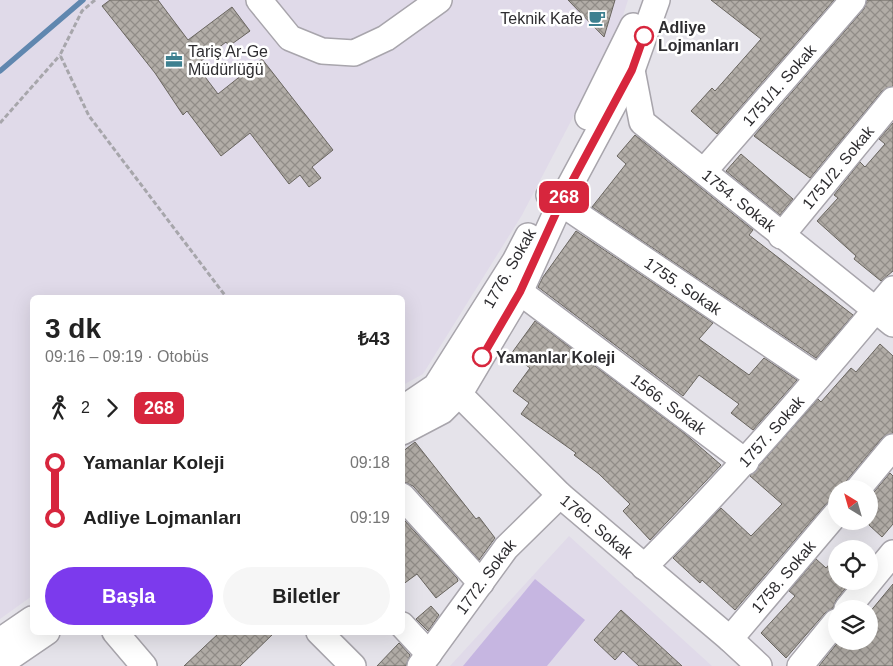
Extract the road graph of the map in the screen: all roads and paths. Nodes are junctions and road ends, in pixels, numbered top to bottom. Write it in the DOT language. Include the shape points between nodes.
graph roads {
  1 [pos="95,0"];
  2 [pos="259,0"];
  3 [pos="439,0"];
  4 [pos="643,0"];
  5 [pos="657,0"];
  6 [pos="853,0"];
  7 [pos="60,55"];
  8 [pos="626,61"];
  9 [pos="893,100"];
  10 [pos="0,123"];
  11 [pos="704,171"];
  12 [pos="555,198"];
  13 [pos="781,236"];
  14 [pos="893,289"];
  15 [pos="520,292"];
  16 [pos="225,295"];
  17 [pos="884,318"];
  18 [pos="818,377"];
  19 [pos="451,385"];
  20 [pos="405,407"];
  21 [pos="405,430"];
  22 [pos="893,447"];
  23 [pos="746,462"];
  24 [pos="866,480"];
  25 [pos="560,495"];
  26 [pos="405,499"];
  27 [pos="828,523"];
  28 [pos="893,553"];
  29 [pos="644,567"];
  30 [pos="481,583"];
  31 [pos="854,600"];
  32 [pos="30,620"];
  33 [pos="405,631"];
  34 [pos="828,632"];
  35 [pos="44,635"];
  36 [pos="118,635"];
  37 [pos="322,635"];
  38 [pos="730,639"];
  39 [pos="0,641"];
  40 [pos="424,660"];
  41 [pos="0,664"];
  42 [pos="144,666"];
  43 [pos="354,666"];
  44 [pos="759,666"];
  45 [pos="800,666"];
  1 -- 7 [label="path" via="82,11"];
  2 -- 3 [label="street" via="290,38 322,51 354,53 386,38"];
  4 -- 8 [label="street, 1776. Sokak"];
  5 -- 8 [label="street, 1776. Sokak"];
  6 -- 11 [label="street, 1751/1. Sokak"];
  7 -- 10 [label="path"];
  7 -- 16 [label="path" via="89,116"];
  8 -- 11 [label="street, 1754. Sokak" via="642,122"];
  8 -- 12 [label="street, 1776. Sokak"];
  9 -- 13 [label="street, 1751/2. Sokak"];
  11 -- 13 [label="street, 1754. Sokak"];
  12 -- 15 [label="street, 1776. Sokak"];
  12 -- 18 [label="street, 1755. Sokak"];
  12 -- 19 [label="street, 1776. Sokak" via="515,261"];
  13 -- 17 [label="street, 1754. Sokak"];
  14 -- 17 [label="street, 1757. Sokak"];
  15 -- 19 [label="street, 1776. Sokak"];
  15 -- 23 [label="street, 1566. Sokak"];
  17 -- 18 [label="street, 1757. Sokak"];
  18 -- 23 [label="street, 1757. Sokak"];
  19 -- 20 [label="street, 1776. Sokak" via="436,386"];
  19 -- 21 [label="street, 1776. Sokak" via="442,411"];
  19 -- 25 [label="street, 1760. Sokak"];
  22 -- 24 [label="street"];
  23 -- 29 [label="street, 1757. Sokak"];
  25 -- 29 [label="street, 1760. Sokak"];
  25 -- 30 [label="street, 1772. Sokak" via="506,548"];
  26 -- 30 [label="street"];
  27 -- 38 [label="street, 1758. Sokak"];
  28 -- 31 [label="street"];
  29 -- 38 [label="street, 1760. Sokak"];
  30 -- 40 [label="street, 1772. Sokak"];
  32 -- 39 [label="street"];
  33 -- 40 [label="street"];
  34 -- 45 [label="street"];
  35 -- 41 [label="street"];
  36 -- 42 [label="street"];
  37 -- 43 [label="street"];
  38 -- 44 [label="street, 1760. Sokak"];
}
